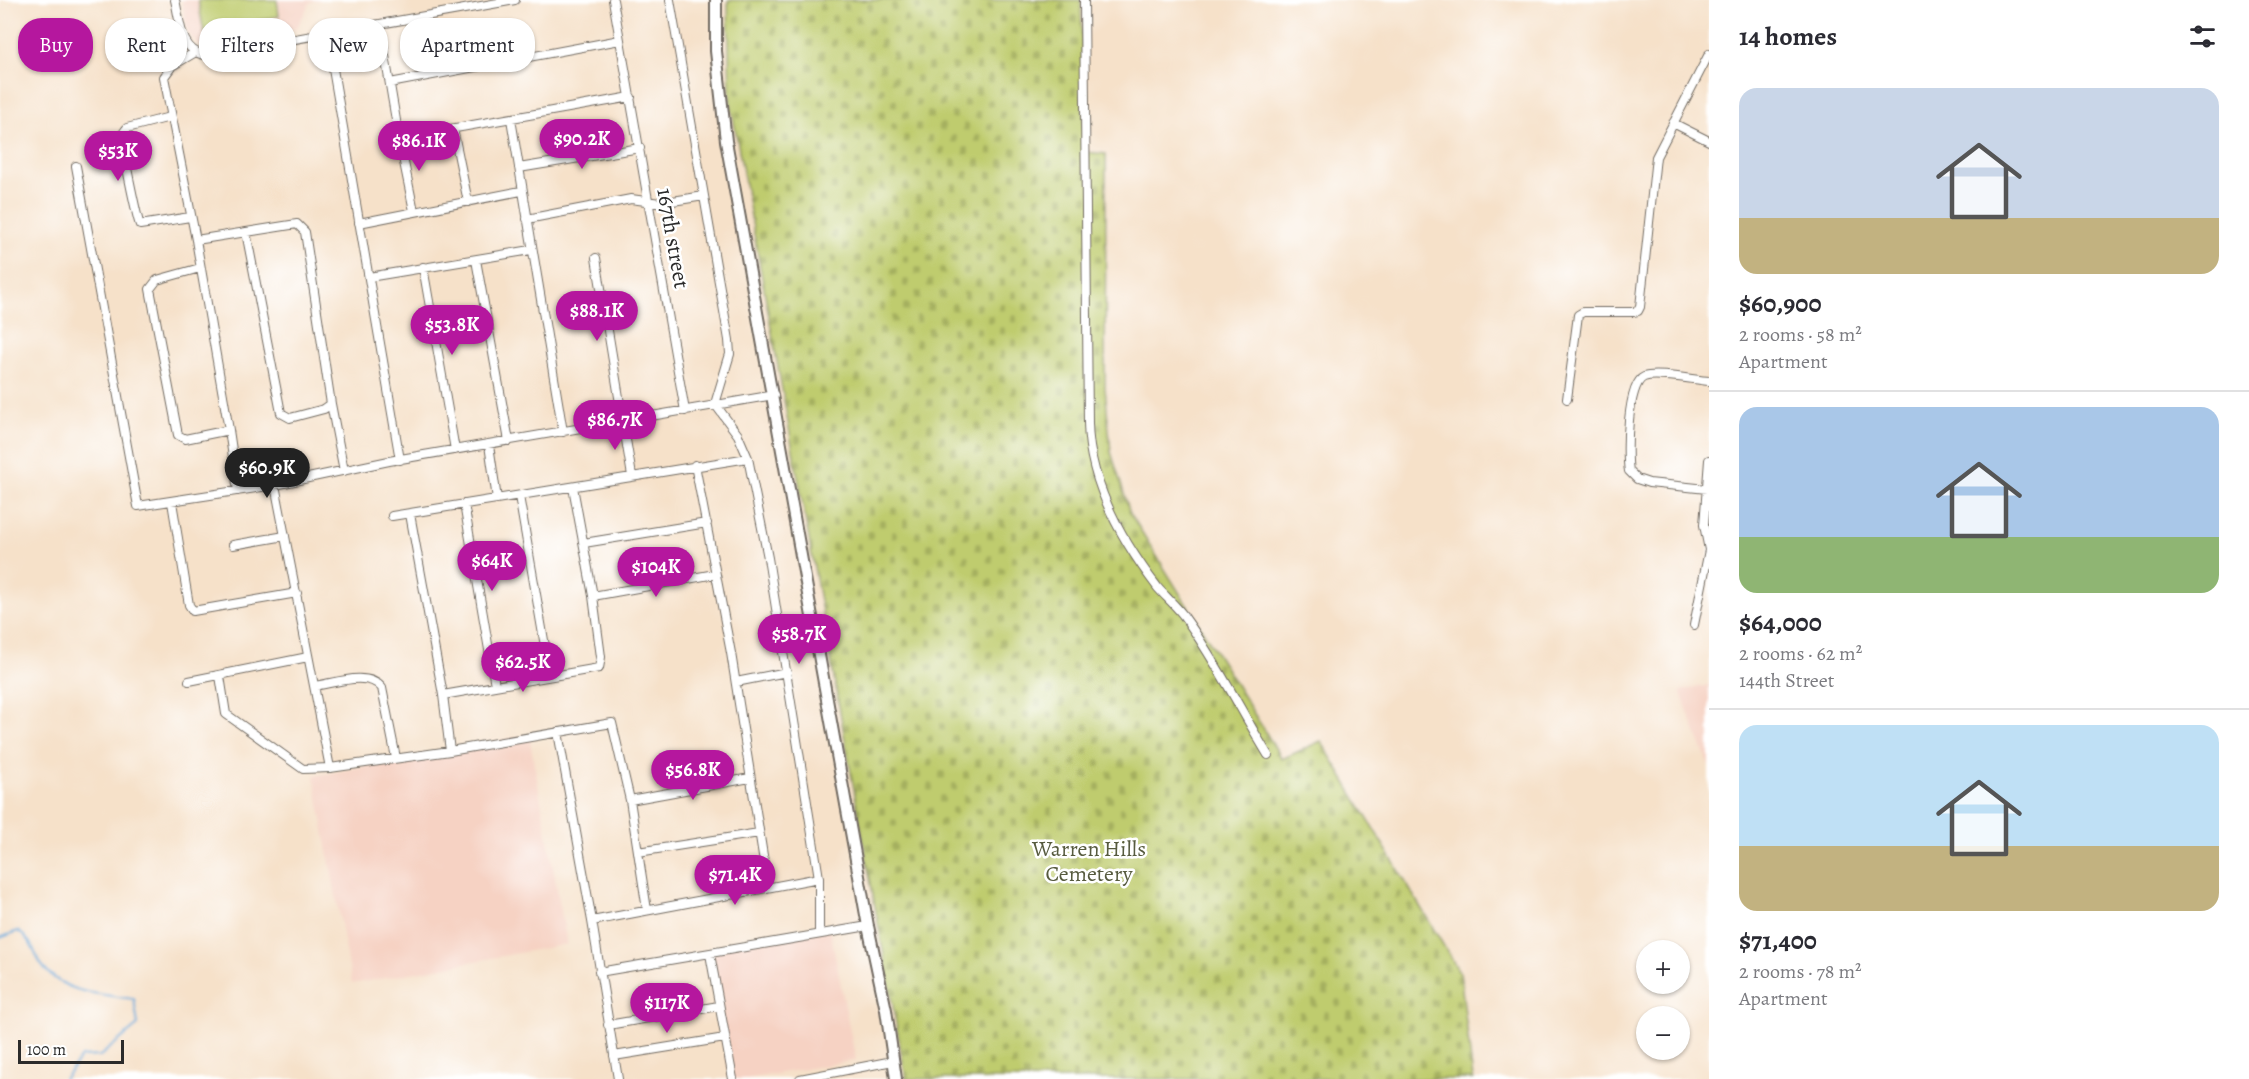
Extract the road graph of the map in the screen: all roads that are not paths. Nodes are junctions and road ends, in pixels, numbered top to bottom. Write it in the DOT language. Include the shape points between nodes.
graph roads {
  1 [pos="176,0"];
  2 [pos="515,0"];
  3 [pos="613,0"];
  4 [pos="670,0"];
  5 [pos="716,0"];
  6 [pos="1084,0"];
  7 [pos="494,2"];
  8 [pos="388,24"];
  9 [pos="308,37"];
  10 [pos="620,40"];
  11 [pos="194,53"];
  12 [pos="1709,54"];
  13 [pos="388,71"];
  14 [pos="333,72"];
  15 [pos="390,82"];
  16 [pos="631,97"];
  17 [pos="170,117"];
  18 [pos="511,119"];
  19 [pos="1673,123"];
  20 [pos="453,129"];
  21 [pos="399,138"];
  22 [pos="1709,141"];
  23 [pos="640,148"];
  24 [pos="76,166"];
  25 [pos="519,168"];
  26 [pos="521,191"];
  27 [pos="704,196"];
  28 [pos="649,201"];
  29 [pos="468,202"];
  30 [pos="414,211"];
  31 [pos="190,217"];
  32 [pos="527,219"];
  33 [pos="359,224"];
  34 [pos="246,232"];
  35 [pos="196,240"];
  36 [pos="531,250"];
  37 [pos="596,258"];
  38 [pos="476,260"];
  39 [pos="423,267"];
  40 [pos="200,268"];
  41 [pos="369,278"];
  42 [pos="1709,381"];
  43 [pos="774,395"];
  44 [pos="1566,399"];
  45 [pos="331,404"];
  46 [pos="715,404"];
  47 [pos="685,411"];
  48 [pos="623,422"];
  49 [pos="229,430"];
  50 [pos="563,432"];
  51 [pos="508,441"];
  52 [pos="489,445"];
  53 [pos="455,450"];
  54 [pos="748,458"];
  55 [pos="400,460"];
  56 [pos="1709,460"];
  57 [pos="694,465"];
  58 [pos="344,471"];
  59 [pos="632,476"];
  60 [pos="275,485"];
  61 [pos="573,487"];
  62 [pos="1707,489"];
  63 [pos="238,491"];
  64 [pos="519,496"];
  65 [pos="497,499"];
  66 [pos="172,502"];
  67 [pos="464,504"];
  68 [pos="410,514"];
  69 [pos="392,516"];
  70 [pos="707,523"];
  71 [pos="285,536"];
  72 [pos="584,543"];
  73 [pos="233,545"];
  74 [pos="1709,550"];
  75 [pos="715,574"];
  76 [pos="297,593"];
  77 [pos="593,596"];
  78 [pos="1695,625"];
  79 [pos="308,657"];
  80 [pos="787,672"];
  81 [pos="550,675"];
  82 [pos="220,676"];
  83 [pos="189,681"];
  84 [pos="736,682"];
  85 [pos="495,685"];
  86 [pos="315,686"];
  87 [pos="443,695"];
  88 [pos="558,732"];
  89 [pos="450,751"];
  90 [pos="1268,755"];
  91 [pos="396,758"];
  92 [pos="330,768"];
  93 [pos="750,778"];
  94 [pos="630,800"];
  95 [pos="759,833"];
  96 [pos="638,852"];
  97 [pos="819,878"];
  98 [pos="768,887"];
  99 [pos="647,910"];
  100 [pos="592,921"];
  101 [pos="868,926"];
  102 [pos="819,933"];
  103 [pos="710,954"];
  104 [pos="599,972"];
  105 [pos="720,1006"];
  106 [pos="608,1024"];
  107 [pos="725,1038"];
  108 [pos="614,1056"];
  109 [pos="893,1061"];
  110 [pos="834,1076"];
  111 [pos="618,1079"];
  112 [pos="733,1079"];
  113 [pos="800,1079"];
  114 [pos="896,1079"];
  1 -- 11 [label="street" via="185,41"];
  2 -- 7 [label="street"];
  3 -- 10 [label="street, 167th street"];
  4 -- 27 [label="street"];
  5 -- 43 [label="street" via="721,111"];
  6 -- 90 [label="street" via="1088,444 1093,467 1128,542 1158,588 1188,623"];
  7 -- 8 [label="street"];
  9 -- 11 [label="street" via="205,55"];
  10 -- 15 [label="street"];
  10 -- 16 [label="street, 167th street"];
  11 -- 17 [label="street" via="172,66 164,77"];
  12 -- 19 [label="street"];
  13 -- 15 [label="street"];
  14 -- 33 [label="street"];
  15 -- 21 [label="street"];
  16 -- 18 [label="street"];
  16 -- 23 [label="street, 167th street"];
  17 -- 31 [label="street"];
  17 -- 31 [label="street" via="127,128 122,138 125,164 140,225"];
  18 -- 20 [label="street"];
  18 -- 25 [label="street"];
  19 -- 22 [label="street"];
  19 -- 44 [label="street" via="1662,141 1653,173 1640,307 1634,312 1578,315"];
  20 -- 21 [label="street"];
  20 -- 29 [label="street"];
  21 -- 30 [label="street"];
  23 -- 25 [label="street"];
  23 -- 28 [label="street, 167th street"];
  24 -- 66 [label="street" via="138,506"];
  25 -- 26 [label="street"];
  26 -- 29 [label="street"];
  26 -- 32 [label="street"];
  27 -- 28 [label="street"];
  27 -- 46 [label="street" via="730,348"];
  28 -- 32 [label="street" via="631,199"];
  28 -- 47 [label="street, 167th street"];
  29 -- 30 [label="street"];
  30 -- 33 [label="street"];
  31 -- 35 [label="street"];
  32 -- 36 [label="street"];
  33 -- 41 [label="street"];
  34 -- 35 [label="street"];
  34 -- 45 [label="street" via="297,224 305,232"];
  34 -- 45 [label="street" via="281,413 290,418 324,410"];
  35 -- 40 [label="street"];
  36 -- 38 [label="street"];
  36 -- 50 [label="street"];
  37 -- 48 [label="street"];
  38 -- 39 [label="street"];
  38 -- 51 [label="street"];
  39 -- 41 [label="street"];
  39 -- 53 [label="street"];
  40 -- 49 [label="street"];
  40 -- 49 [label="street" via="157,280 150,289 178,435 185,439"];
  41 -- 55 [label="street"];
  42 -- 62 [label="street" via="1650,376 1640,380 1632,393 1628,457 1629,471 1642,481"];
  43 -- 46 [label="street"];
  43 -- 101 [label="street"];
  45 -- 58 [label="street"];
  46 -- 47 [label="street"];
  46 -- 54 [label="street" via="738,435"];
  47 -- 48 [label="street"];
  48 -- 50 [label="street"];
  48 -- 59 [label="street"];
  49 -- 63 [label="street"];
  50 -- 51 [label="street"];
  51 -- 52 [label="street"];
  52 -- 53 [label="street"];
  52 -- 65 [label="street"];
  53 -- 55 [label="street"];
  54 -- 57 [label="street"];
  54 -- 80 [label="street"];
  55 -- 58 [label="street"];
  56 -- 62 [label="street"];
  57 -- 59 [label="street"];
  57 -- 70 [label="street"];
  58 -- 60 [label="street"];
  59 -- 61 [label="street"];
  60 -- 63 [label="street"];
  60 -- 71 [label="street"];
  61 -- 64 [label="street"];
  61 -- 72 [label="street"];
  62 -- 74 [label="street" via="1704,525"];
  63 -- 66 [label="street"];
  64 -- 65 [label="street"];
  64 -- 81 [label="street"];
  65 -- 67 [label="street"];
  66 -- 76 [label="street" via="193,612"];
  67 -- 68 [label="street"];
  67 -- 85 [label="street"];
  68 -- 69 [label="street"];
  68 -- 87 [label="street"];
  70 -- 72 [label="street"];
  70 -- 75 [label="street"];
  71 -- 73 [label="street"];
  71 -- 76 [label="street"];
  72 -- 77 [label="street"];
  74 -- 78 [label="street"];
  75 -- 77 [label="street"];
  75 -- 84 [label="street"];
  76 -- 79 [label="street"];
  77 -- 81 [label="street" via="599,668"];
  79 -- 82 [label="street"];
  79 -- 86 [label="street"];
  80 -- 84 [label="street"];
  80 -- 97 [label="street"];
  81 -- 85 [label="street"];
  82 -- 83 [label="street"];
  82 -- 92 [label="street" via="226,714 231,719 303,769"];
  84 -- 93 [label="street"];
  85 -- 87 [label="street"];
  86 -- 91 [label="street" via="363,678 377,682 382,688"];
  86 -- 92 [label="street"];
  87 -- 89 [label="street"];
  88 -- 89 [label="street"];
  88 -- 94 [label="street" via="612,723"];
  88 -- 100 [label="street"];
  89 -- 91 [label="street"];
  91 -- 92 [label="street"];
  93 -- 94 [label="street"];
  93 -- 95 [label="street"];
  94 -- 96 [label="street"];
  95 -- 96 [label="street"];
  95 -- 98 [label="street"];
  96 -- 99 [label="street"];
  97 -- 98 [label="street"];
  97 -- 102 [label="street"];
  98 -- 99 [label="street"];
  99 -- 100 [label="street"];
  100 -- 104 [label="street"];
  101 -- 102 [label="street"];
  101 -- 109 [label="street"];
  102 -- 103 [label="street"];
  103 -- 104 [label="street"];
  103 -- 105 [label="street"];
  104 -- 106 [label="street"];
  105 -- 106 [label="street"];
  105 -- 107 [label="street"];
  106 -- 108 [label="street"];
  107 -- 108 [label="street"];
  107 -- 112 [label="street"];
  108 -- 111 [label="street"];
  109 -- 110 [label="street"];
  109 -- 114 [label="street"];
  110 -- 113 [label="street"];
}
